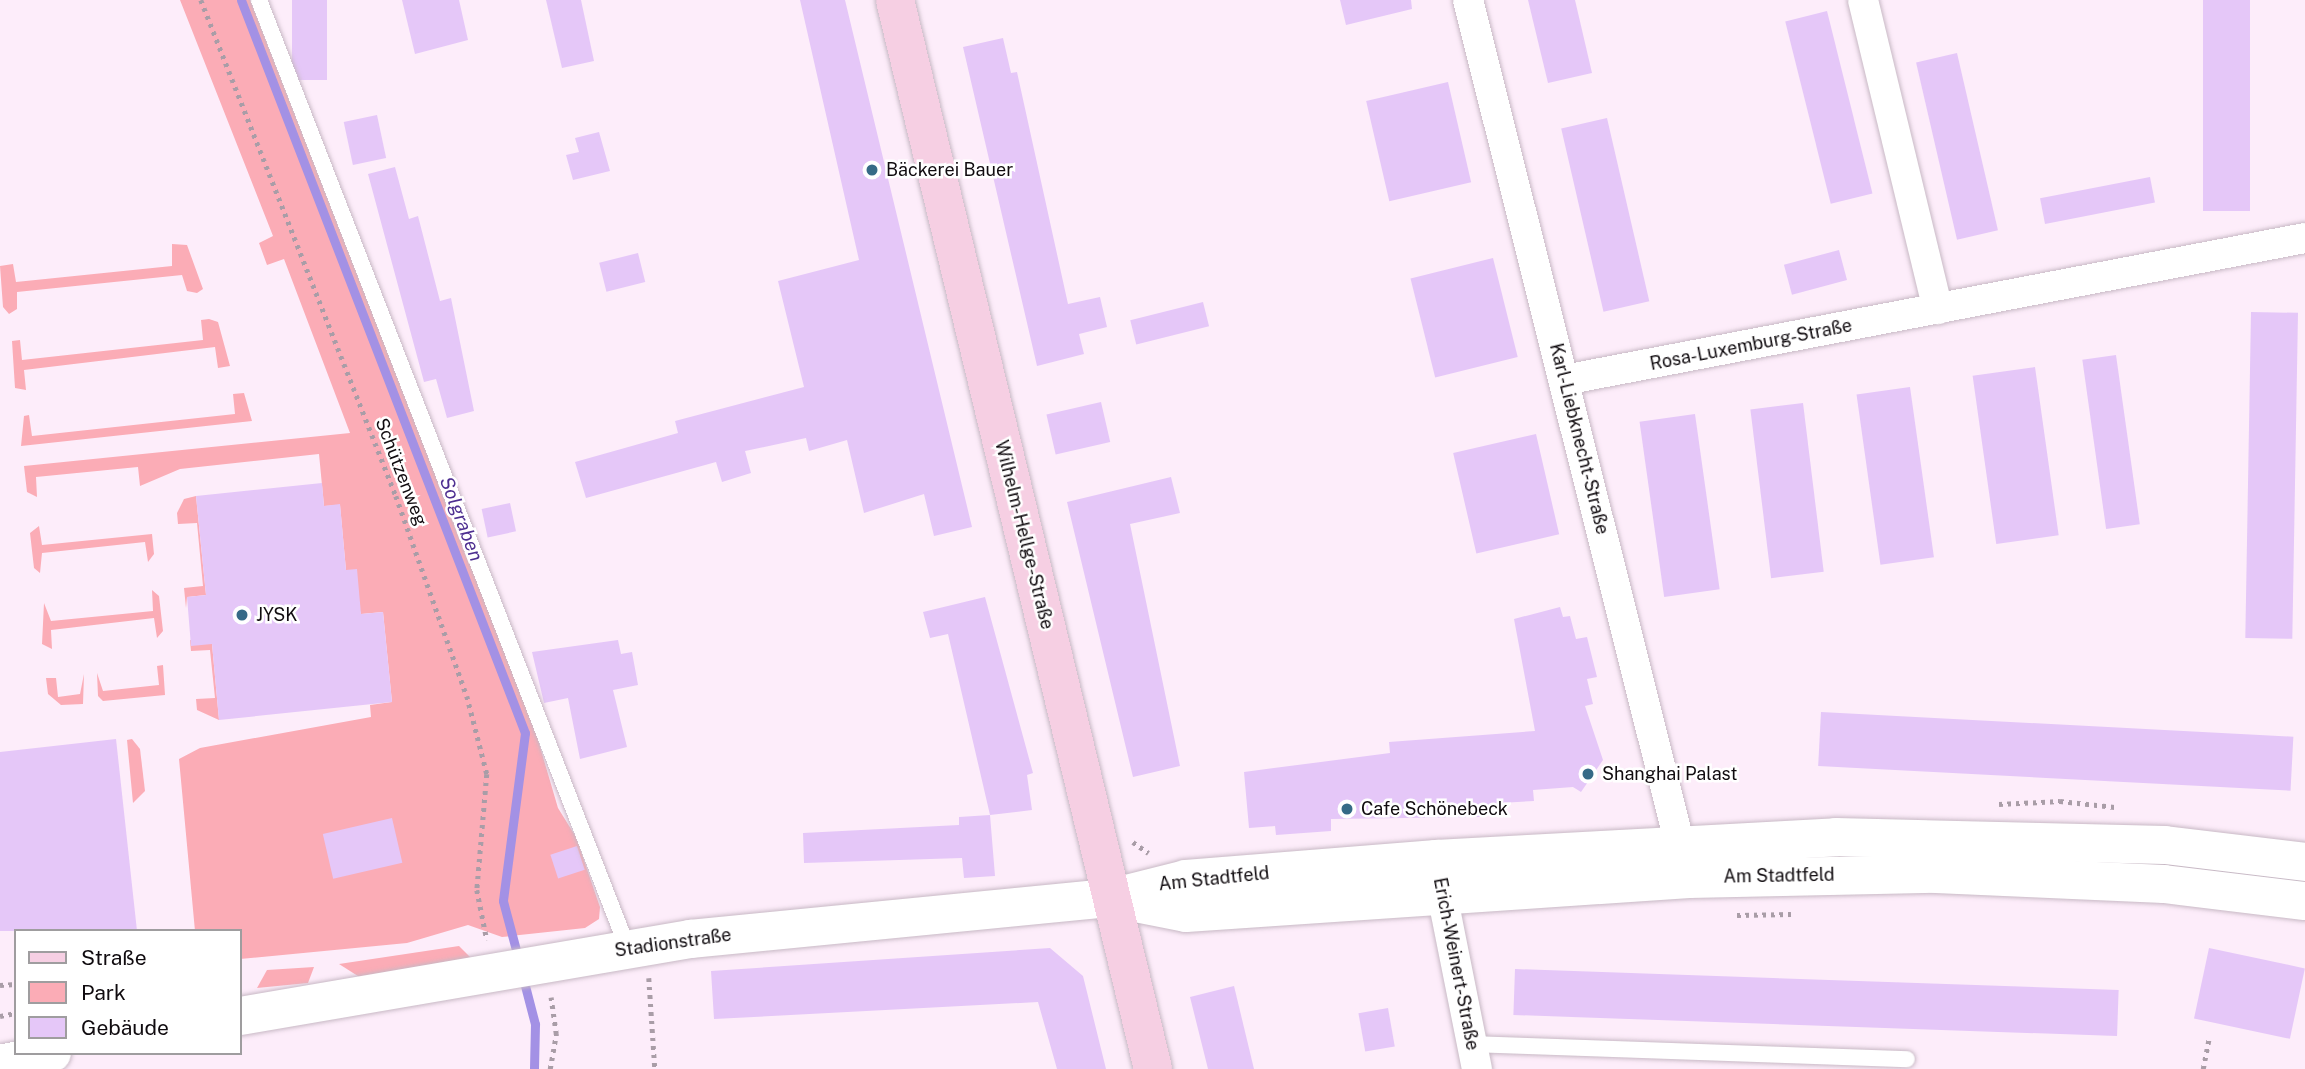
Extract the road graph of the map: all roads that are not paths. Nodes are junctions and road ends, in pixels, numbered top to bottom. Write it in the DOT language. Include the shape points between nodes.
graph roads {
  1 [pos="259,0"];
  2 [pos="895,0"];
  3 [pos="1468,0"];
  4 [pos="1863,0"];
  5 [pos="2305,238"];
  6 [pos="1938,309"];
  7 [pos="1564,380"];
  8 [pos="1685,862"];
  9 [pos="2305,862"];
  10 [pos="1438,877"];
  11 [pos="1111,898"];
  12 [pos="2305,901"];
  13 [pos="638,947"];
  14 [pos="242,1016"];
  15 [pos="43,1055"];
  16 [pos="1474,1057"];
  17 [pos="1907,1059"];
  18 [pos="0,1064"];
  19 [pos="1153,1069"];
  1 -- 13 [label="lane"];
  2 -- 11 [label="main road, Wilhelm-Hellge-Straße"];
  3 -- 7 [label="street, Karl-Liebknecht-Straße"];
  4 -- 6 [label="street"];
  5 -- 6 [label="street, Rosa-Luxemburg-Straße"];
  6 -- 7 [label="street, Rosa-Luxemburg-Straße"];
  7 -- 8 [label="street, Karl-Liebknecht-Straße"];
  8 -- 9 [label="street, Am Stadtfeld" via="1836,837 2056,839"];
  8 -- 10 [label="street, Am Stadtfeld"];
  8 -- 12 [label="street, Am Stadtfeld" via="2089,879"];
  10 -- 11 [label="street, Am Stadtfeld" via="1186,879"];
  10 -- 16 [label="street, Erich-Weinert-Straße"];
  11 -- 13 [label="street, Stadionstraße"];
  11 -- 19 [label="main road, Wilhelm-Hellge-Straße"];
  13 -- 14 [label="street, Stadionstraße"];
  15 -- 18 [label="street"];
  16 -- 17 [label="lane"];
}
